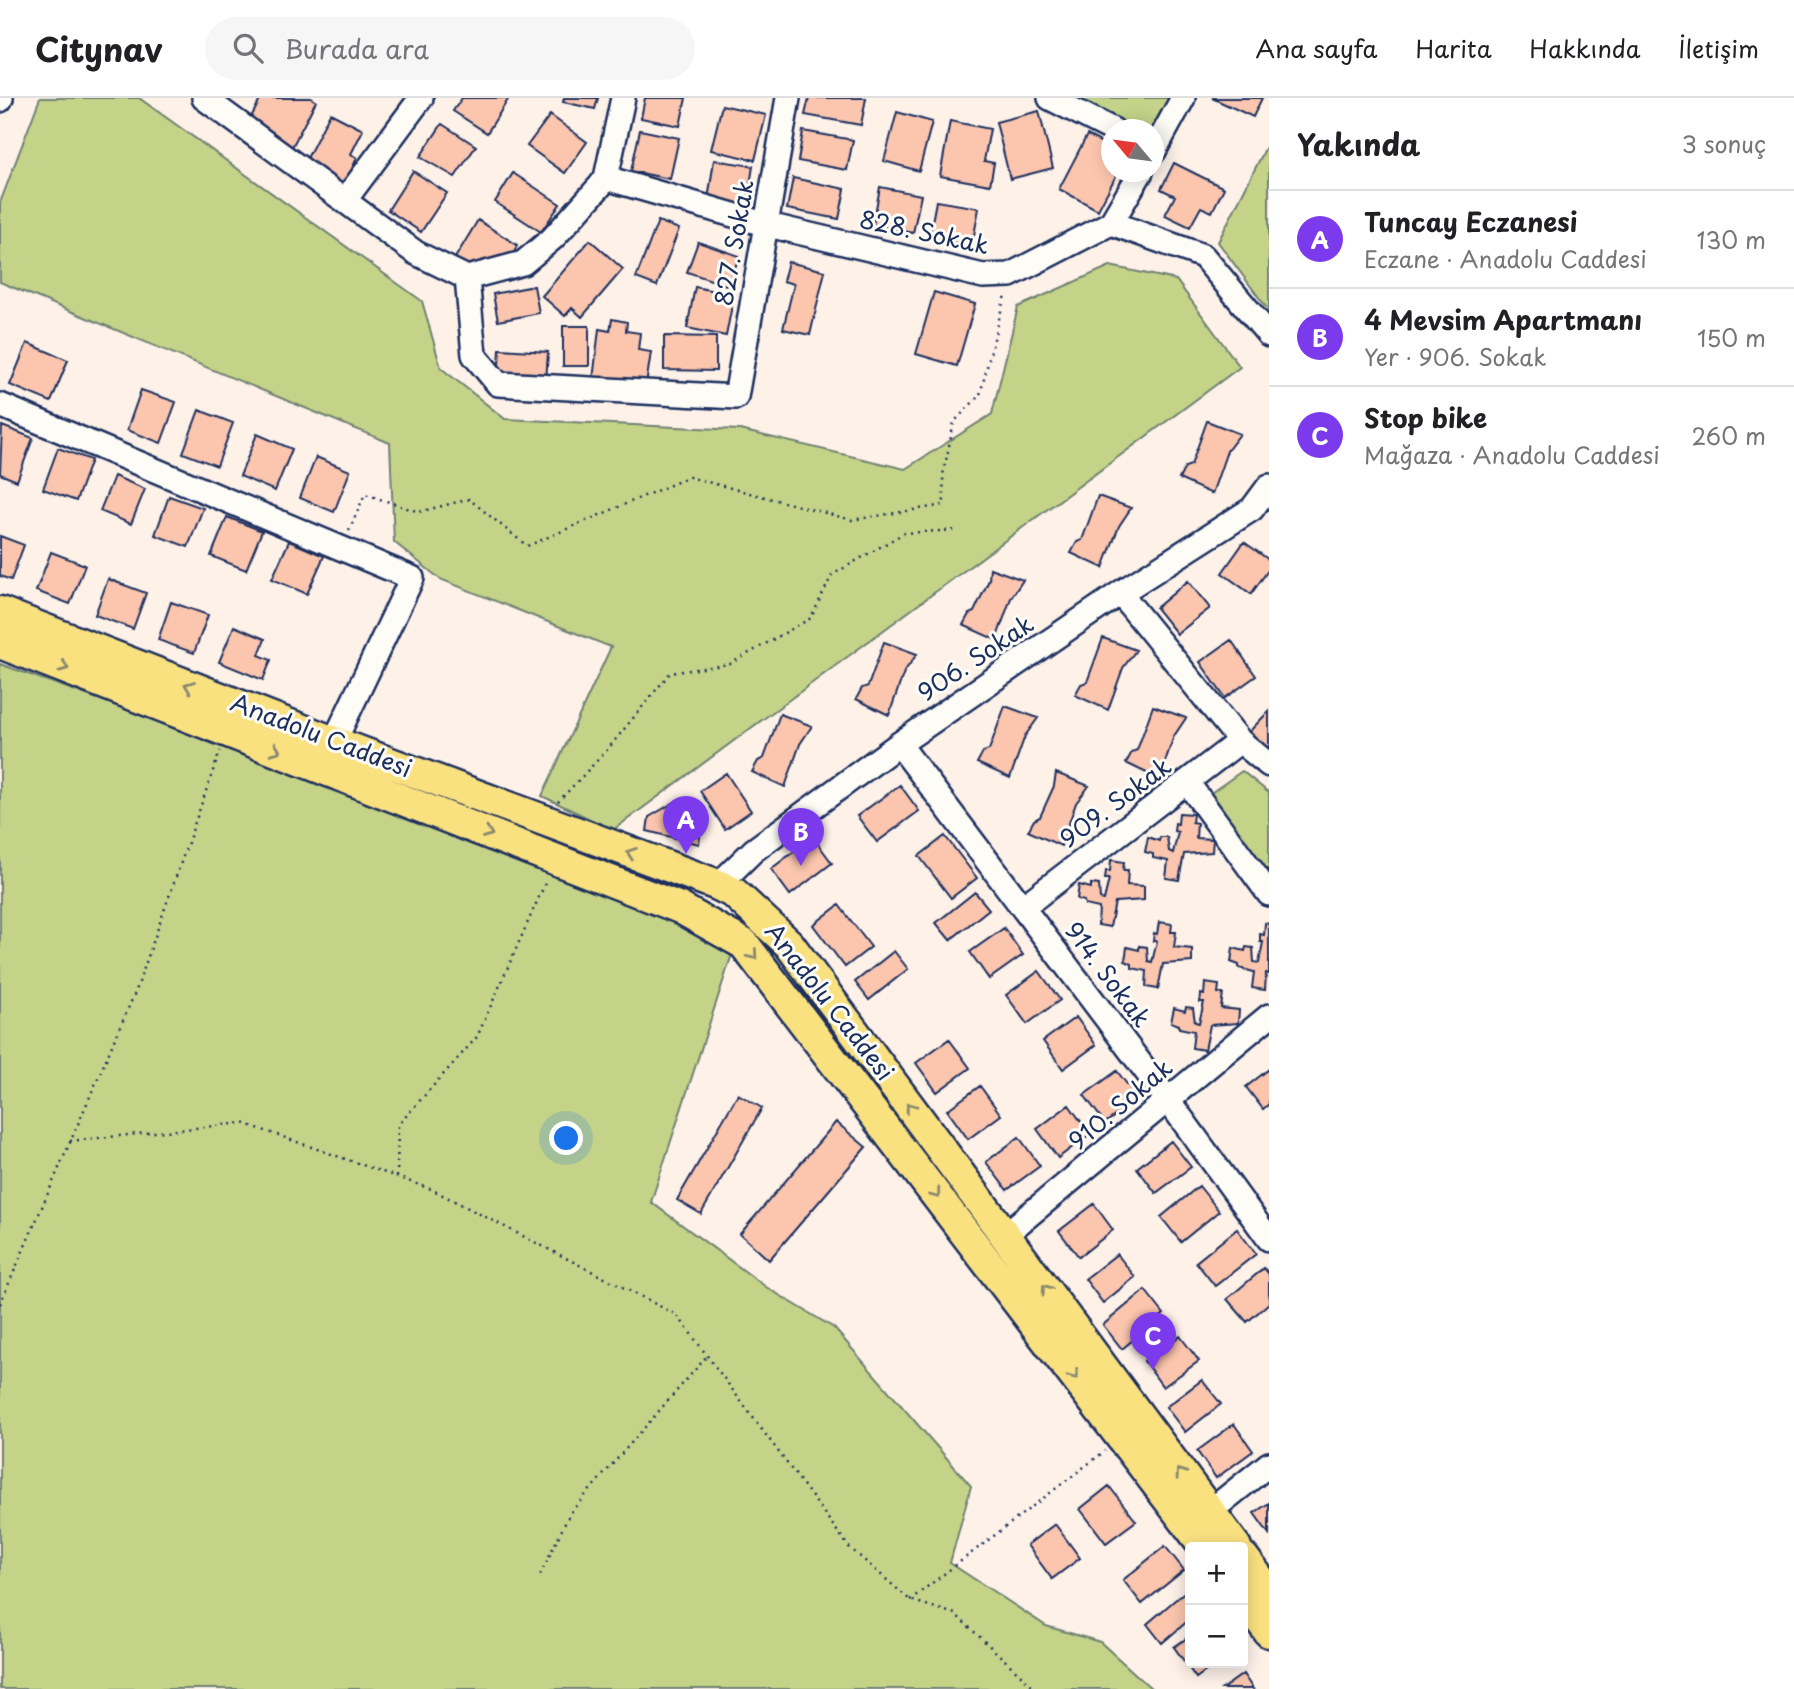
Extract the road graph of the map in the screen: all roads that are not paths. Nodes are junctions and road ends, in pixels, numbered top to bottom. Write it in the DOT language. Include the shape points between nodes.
graph roads {
  1 [pos="204,98"];
  2 [pos="421,98"];
  3 [pos="623,98"];
  4 [pos="788,98"];
  5 [pos="1050,98"];
  6 [pos="1183,98"];
  7 [pos="1101,124"];
  8 [pos="1164,132"];
  9 [pos="606,178"];
  10 [pos="1135,182"];
  11 [pos="345,200"];
  12 [pos="1111,223"];
  13 [pos="764,224"];
  14 [pos="467,278"];
  15 [pos="1269,335"];
  16 [pos="0,405"];
  17 [pos="1269,486"];
  18 [pos="1261,516"];
  19 [pos="1119,593"];
  20 [pos="0,612"];
  21 [pos="0,643"];
  22 [pos="1240,741"];
  23 [pos="334,743"];
  24 [pos="898,744"];
  25 [pos="1269,765"];
  26 [pos="1187,782"];
  27 [pos="718,885"];
  28 [pos="1269,894"];
  29 [pos="1023,907"];
  30 [pos="1269,1016"];
  31 [pos="1168,1100"];
  32 [pos="1006,1234"];
  33 [pos="1269,1240"];
  34 [pos="1269,1464"];
  35 [pos="1201,1528"];
  36 [pos="1227,1542"];
  37 [pos="1248,1564"];
  38 [pos="1269,1592"];
  39 [pos="1248,1604"];
  40 [pos="1269,1632"];
  1 -- 11 [label="street"];
  2 -- 11 [label="street"];
  3 -- 9 [label="street"];
  4 -- 13 [label="street, 827. Sokak"];
  5 -- 7 [label="street"];
  6 -- 8 [label="street"];
  9 -- 13 [label="street, 828. Sokak"];
  9 -- 14 [label="street" via="553,238 523,263"];
  10 -- 12 [label="street"];
  11 -- 14 [label="street" via="416,253"];
  12 -- 13 [label="street, 828. Sokak" via="1010,275 983,276"];
  12 -- 15 [label="street" via="1203,256"];
  13 -- 14 [label="street, 827. Sokak" via="736,397 498,384 474,355"];
  16 -- 23 [label="street" via="412,578"];
  17 -- 18 [label="street, 906. Sokak"];
  18 -- 19 [label="street, 906. Sokak"];
  19 -- 22 [label="street"];
  19 -- 24 [label="street, 906. Sokak"];
  23 -- 20 [label="main road, Anadolu Caddesi, one-way"];
  21 -- 35 [label="main road, Anadolu Caddesi, one-way" via="680,908 744,944"];
  22 -- 25 [label="street"];
  22 -- 26 [label="street, 909. Sokak"];
  27 -- 23 [label="main road, Anadolu Caddesi, one-way"];
  24 -- 27 [label="street, 906. Sokak" via="754,850"];
  24 -- 29 [label="street, 914. Sokak"];
  26 -- 28 [label="street"];
  26 -- 29 [label="street, 909. Sokak"];
  32 -- 27 [label="main road, Anadolu Caddesi, one-way" via="789,944 734,893"];
  29 -- 31 [label="street, 914. Sokak"];
  30 -- 31 [label="street, 910. Sokak"];
  31 -- 32 [label="street, 910. Sokak"];
  31 -- 33 [label="street, 914. Sokak"];
  35 -- 32 [label="main road, Anadolu Caddesi, one-way"];
  34 -- 35 [label="street"];
  35 -- 36 [label="main road, Anadolu Caddesi"];
  37 -- 38 [label="main road"];
  39 -- 40 [label="main road"];
}
